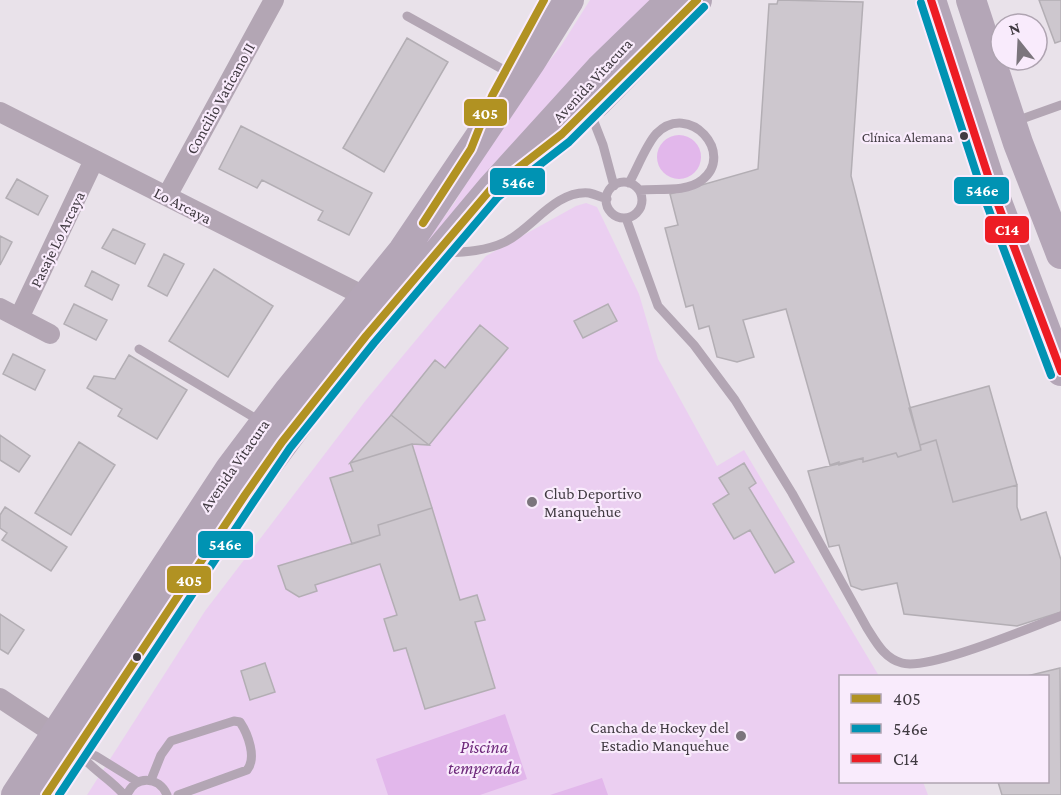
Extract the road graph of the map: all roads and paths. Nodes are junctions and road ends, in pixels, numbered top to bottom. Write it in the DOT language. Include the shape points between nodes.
graph roads {
  1 [pos="274,0"];
  2 [pos="544,0"];
  3 [pos="569,0"];
  4 [pos="671,0"];
  5 [pos="697,0"];
  6 [pos="971,0"];
  7 [pos="932,3"];
  8 [pos="407,16"];
  9 [pos="504,70"];
  10 [pos="1061,105"];
  11 [pos="589,109"];
  12 [pos="0,112"];
  13 [pos="1011,123"];
  14 [pos="471,150"];
  15 [pos="94,160"];
  16 [pos="629,183"];
  17 [pos="614,186"];
  18 [pos="491,189"];
  19 [pos="639,190"];
  20 [pos="167,196"];
  21 [pos="607,199"];
  22 [pos="626,218"];
  23 [pos="437,254"];
  24 [pos="1061,254"];
  25 [pos="366,297"];
  26 [pos="0,308"];
  27 [pos="19,318"];
  28 [pos="50,334"];
  29 [pos="139,349"];
  30 [pos="1061,371"];
  31 [pos="264,423"];
  32 [pos="1061,616"];
  33 [pos="0,698"];
  34 [pos="66,742"];
  35 [pos="151,780"];
  36 [pos="138,782"];
  37 [pos="16,795"];
  38 [pos="46,795"];
  39 [pos="126,795"];
  40 [pos="167,795"];
  41 [pos="178,795"];
  1 -- 20 [label="street, Concilio Vaticano II"];
  2 -- 9 [label="main road, Avenida Vitacura"];
  3 -- 14 [label="main road, Avenida Vitacura"];
  4 -- 18 [label="main road, Avenida Vitacura" via="606,63"];
  5 -- 11 [label="main road, Avenida Vitacura"];
  6 -- 13 [label="main road"];
  7 -- 30 [label="main road" via="998,205"];
  8 -- 9 [label="lane"];
  9 -- 14 [label="main road, Avenida Vitacura"];
  10 -- 13 [label="lane"];
  11 -- 17 [label="lane"];
  11 -- 18 [label="main road, Avenida Vitacura"];
  12 -- 15 [label="street, Lo Arcaya"];
  13 -- 24 [label="main road"];
  14 -- 25 [label="main road, Avenida Vitacura" via="403,251"];
  15 -- 20 [label="street, Lo Arcaya"];
  15 -- 27 [label="street, Pasaje Lo Arcaya"];
  16 -- 17 [label="lane"];
  16 -- 19 [label="lane"];
  16 -- 19 [label="lane" via="654,136 662,129 681,123 692,125 709,140 713,161 703,180 682,188"];
  17 -- 21 [label="lane"];
  18 -- 23 [label="main road, Avenida Vitacura"];
  19 -- 22 [label="lane" via="641,207"];
  20 -- 25 [label="street, Lo Arcaya"];
  21 -- 22 [label="lane" via="613,214"];
  21 -- 23 [label="lane" via="578,194 560,201 504,242 472,252"];
  22 -- 32 [label="lane" via="658,306 694,345 735,400 867,628 889,657 913,664 946,658"];
  23 -- 34 [label="main road, Avenida Vitacura" via="282,442"];
  25 -- 31 [label="main road, Avenida Vitacura"];
  26 -- 27 [label="street"];
  27 -- 28 [label="street"];
  29 -- 31 [label="lane"];
  31 -- 34 [label="main road, Avenida Vitacura" via="198,516"];
  33 -- 34 [label="street"];
  34 -- 36 [label="lane"];
  34 -- 37 [label="main road, Avenida Vitacura"];
  34 -- 38 [label="main road, Avenida Vitacura"];
  34 -- 39 [label="lane"];
  35 -- 36 [label="lane"];
  35 -- 40 [label="lane" via="163,787"];
  35 -- 41 [label="lane" via="171,741 240,722 251,766 236,776"];
  36 -- 39 [label="lane"];
}
